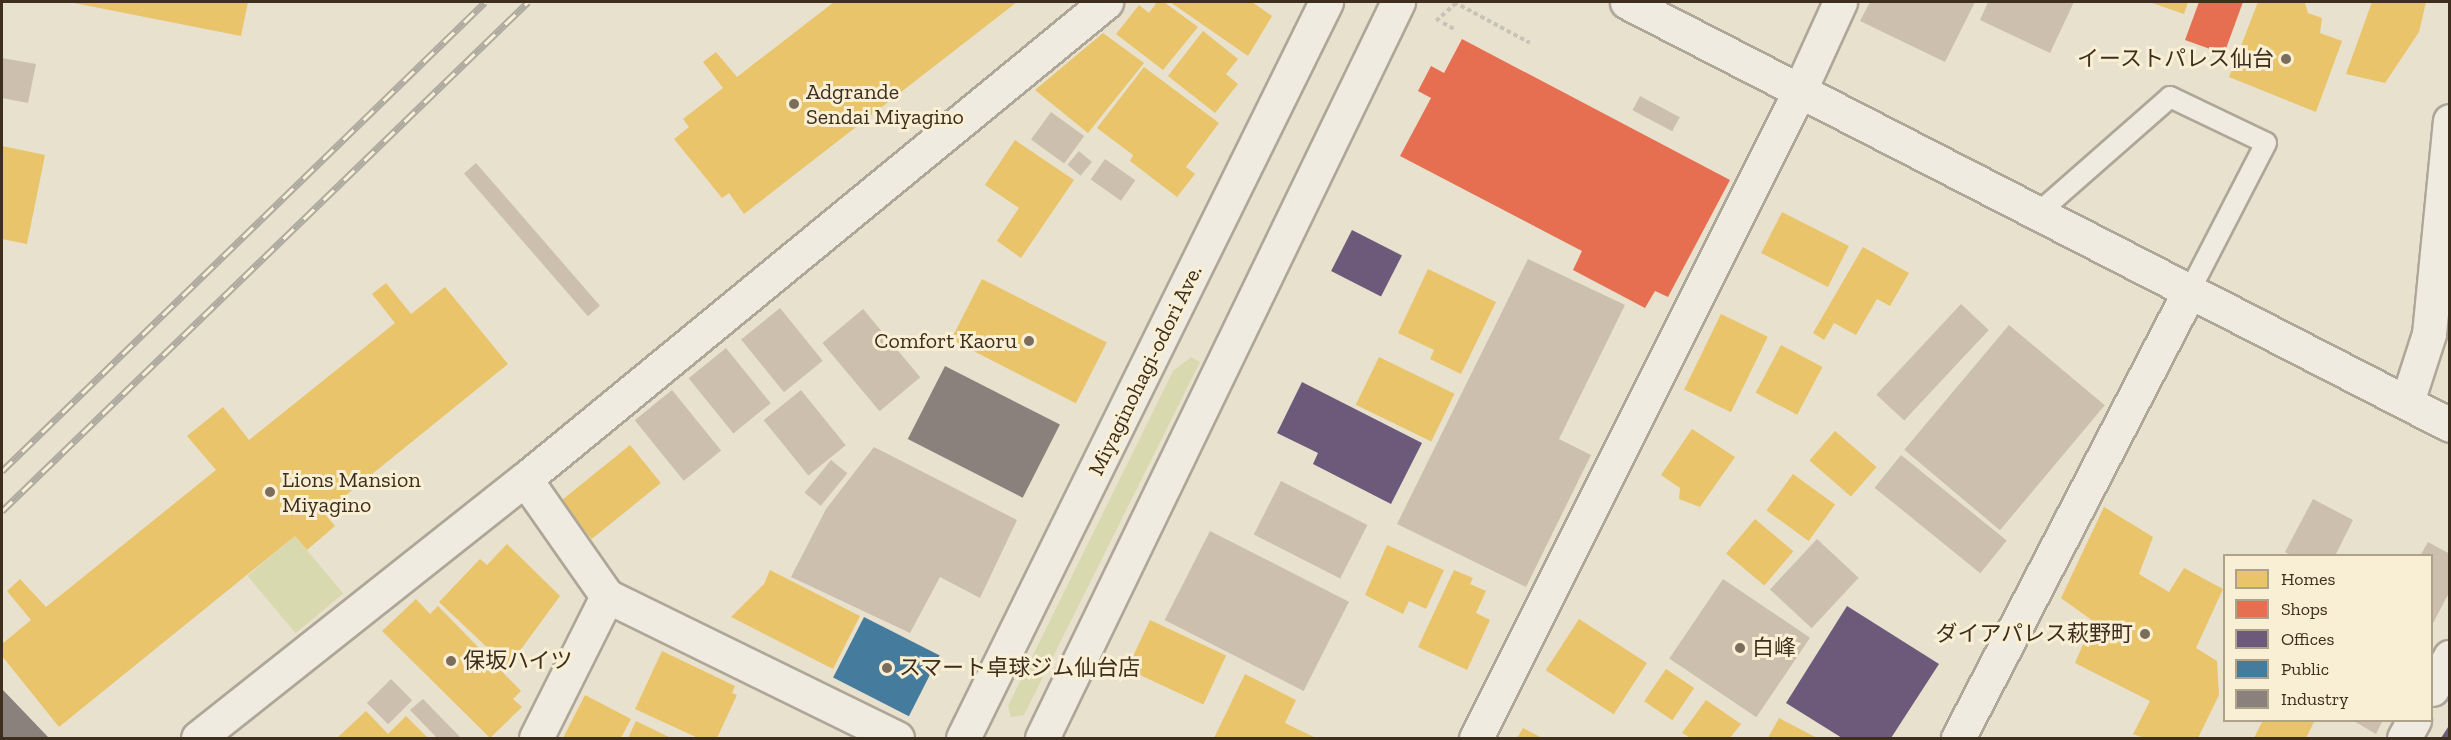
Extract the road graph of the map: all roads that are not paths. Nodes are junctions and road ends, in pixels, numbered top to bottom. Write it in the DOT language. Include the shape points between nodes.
graph roads {
  1 [pos="1106,2"];
  2 [pos="1326,2"];
  3 [pos="1398,2"];
  4 [pos="1627,2"];
  5 [pos="1840,2"];
  6 [pos="1799,92"];
  7 [pos="2450,121"];
  8 [pos="2037,214"];
  9 [pos="2189,292"];
  10 [pos="2406,402"];
  11 [pos="2450,425"];
  12 [pos="525,479"];
  13 [pos="607,596"];
  14 [pos="2450,657"];
  15 [pos="2433,687"];
  16 [pos="2413,722"];
  17 [pos="198,738"];
  18 [pos="536,738"];
  19 [pos="897,738"];
  20 [pos="963,738"];
  21 [pos="1042,738"];
  22 [pos="1476,738"];
  23 [pos="1958,738"];
  24 [pos="2404,738"];
  1 -- 12 [label="street"];
  2 -- 20 [label="street, Miyaginohagi-odori Ave."];
  3 -- 21 [label="street"];
  4 -- 6 [label="street"];
  5 -- 6 [label="street"];
  6 -- 8 [label="street"];
  6 -- 22 [label="street"];
  7 -- 10 [label="street" via="2429,334"];
  8 -- 9 [label="street"];
  8 -- 9 [label="lane" via="2170,97 2266,143"];
  9 -- 10 [label="street"];
  9 -- 23 [label="street"];
  10 -- 11 [label="street"];
  12 -- 13 [label="street"];
  12 -- 17 [label="street"];
  13 -- 18 [label="street"];
  13 -- 19 [label="street"];
  14 -- 15 [label="street"];
  16 -- 24 [label="street"];
}
